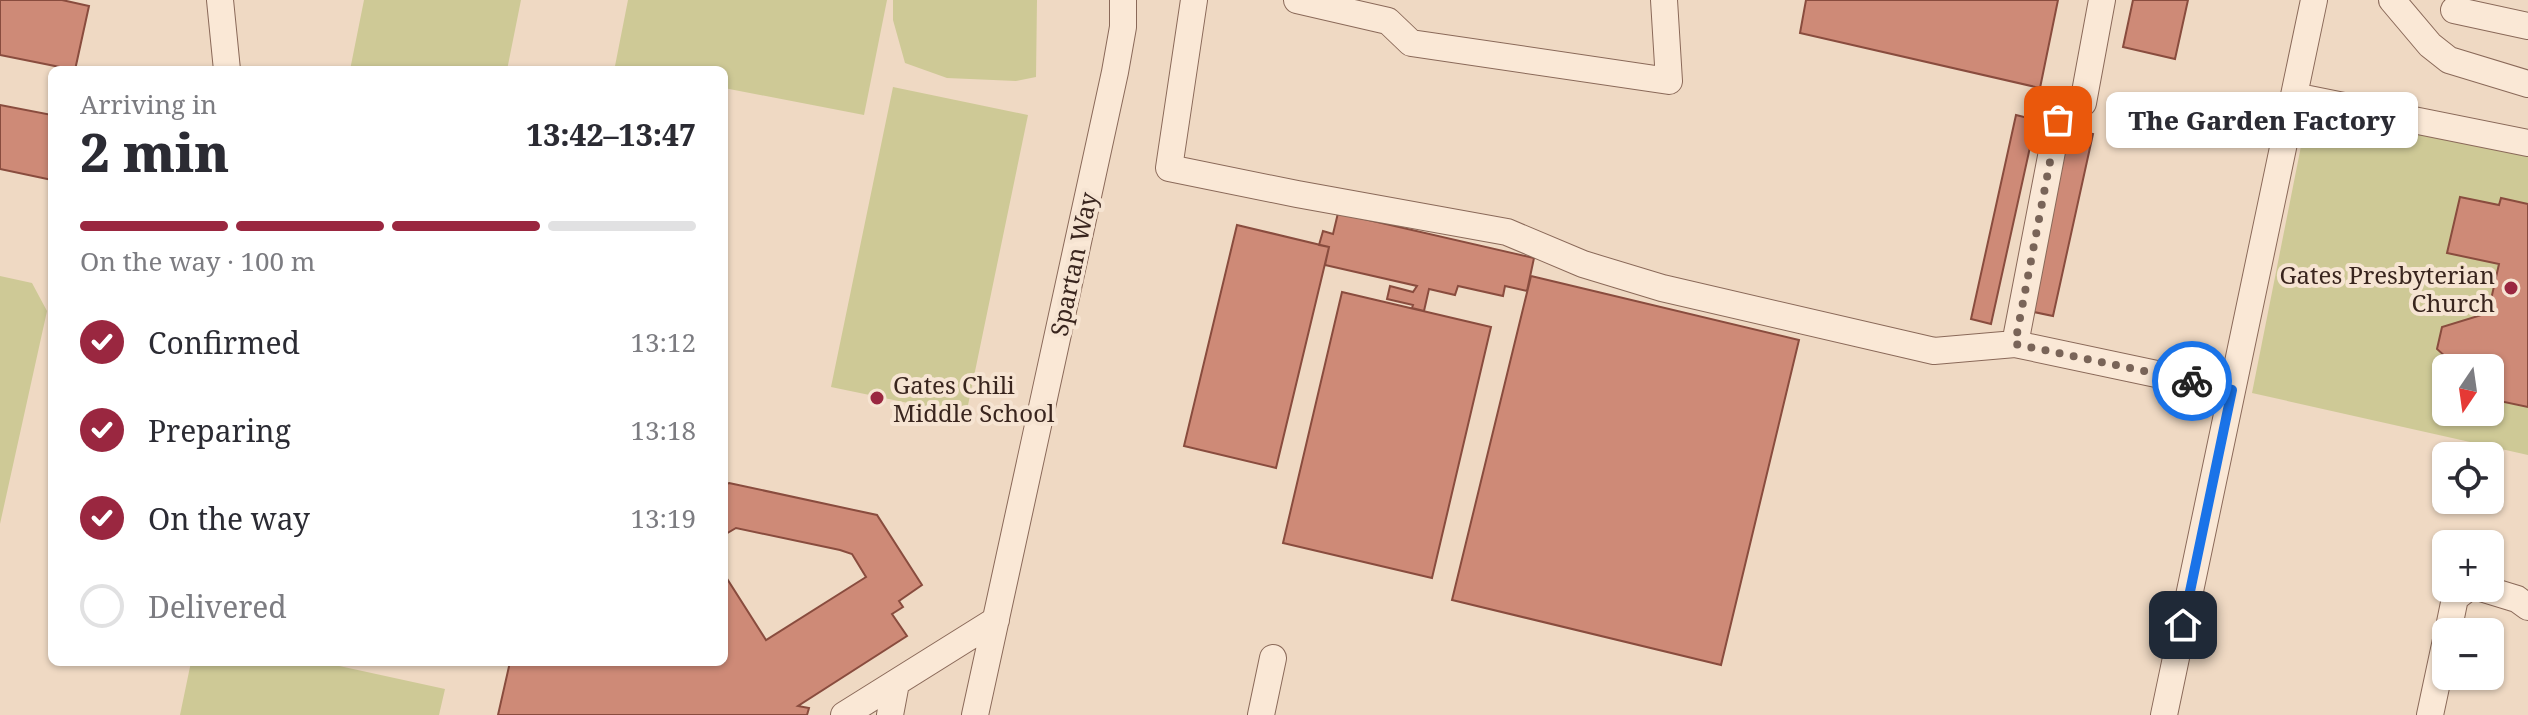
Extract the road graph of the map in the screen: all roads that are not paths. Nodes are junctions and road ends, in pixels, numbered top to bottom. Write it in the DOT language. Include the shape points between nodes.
graph roads {
  1 [pos="220,0"];
  2 [pos="1123,0"];
  3 [pos="1194,0"];
  4 [pos="1297,0"];
  5 [pos="1664,0"];
  6 [pos="2102,0"];
  7 [pos="2314,0"];
  8 [pos="2402,5"];
  9 [pos="2454,10"];
  10 [pos="2528,26"];
  11 [pos="227,66"];
  12 [pos="2528,84"];
  13 [pos="2294,96"];
  14 [pos="2528,143"];
  15 [pos="2015,344"];
  16 [pos="2232,390"];
  17 [pos="2504,595"];
  18 [pos="2528,607"];
  19 [pos="996,620"];
  20 [pos="1273,658"];
  21 [pos="896,683"];
  22 [pos="2435,690"];
  23 [pos="844,715"];
  24 [pos="890,715"];
  25 [pos="975,715"];
  26 [pos="1261,715"];
  27 [pos="2164,715"];
  28 [pos="2430,715"];
  1 -- 11 [label="street"];
  2 -- 19 [label="street, Spartan Way" via="1115,72"];
  3 -- 15 [label="street" via="1169,168 1507,232 1583,264 1662,288 1934,351"];
  4 -- 5 [label="street" via="1388,21 1411,43 1669,81"];
  6 -- 15 [label="street" via="2083,103 2058,120"];
  7 -- 13 [label="street"];
  8 -- 12 [label="street" via="2430,45 2449,60"];
  9 -- 10 [label="street"];
  13 -- 14 [label="street"];
  13 -- 16 [label="street"];
  15 -- 16 [label="street"];
  16 -- 27 [label="street"];
  17 -- 18 [label="street"];
  19 -- 21 [label="street"];
  19 -- 25 [label="street, Spartan Way"];
  20 -- 26 [label="street"];
  21 -- 23 [label="street"];
  21 -- 24 [label="street"];
  22 -- 28 [label="street"];
}
